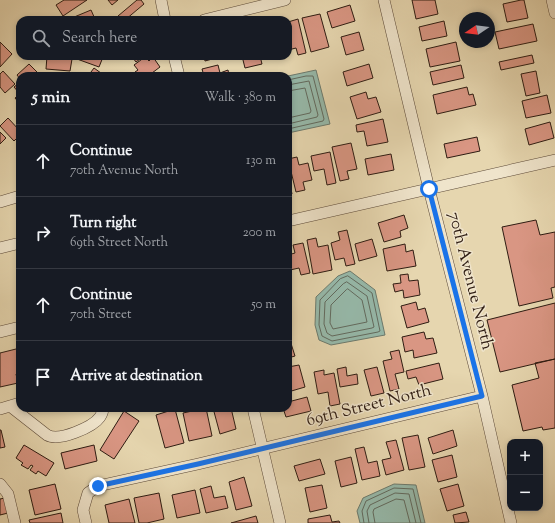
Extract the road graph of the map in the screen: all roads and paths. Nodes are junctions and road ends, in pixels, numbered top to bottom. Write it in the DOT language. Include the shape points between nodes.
graph roads {
  1 [pos="161,0"];
  2 [pos="285,0"];
  3 [pos="384,0"];
  4 [pos="552,0"];
  5 [pos="555,13"];
  6 [pos="164,16"];
  7 [pos="220,16"];
  8 [pos="175,60"];
  9 [pos="177,72"];
  10 [pos="555,160"];
  11 [pos="429,189"];
  12 [pos="16,197"];
  13 [pos="0,202"];
  14 [pos="292,221"];
  15 [pos="16,244"];
  16 [pos="0,248"];
  17 [pos="16,328"];
  18 [pos="0,332"];
  19 [pos="482,396"];
  20 [pos="18,412"];
  21 [pos="102,412"];
  22 [pos="254,412"];
  23 [pos="262,449"];
  24 [pos="0,484"];
  25 [pos="15,523"];
  26 [pos="86,523"];
  27 [pos="280,523"];
  28 [pos="511,523"];
  1 -- 6 [label="street"];
  2 -- 7 [label="street"];
  3 -- 11 [label="street, 70th Avenue North"];
  4 -- 5 [label="street"];
  8 -- 9 [label="street"];
  10 -- 11 [label="street"];
  11 -- 14 [label="street"];
  11 -- 19 [label="street, 70th Avenue North"];
  12 -- 13 [label="street"];
  15 -- 16 [label="street"];
  17 -- 18 [label="street"];
  19 -- 23 [label="street, 69th Street North"];
  19 -- 28 [label="street, 70th Avenue North"];
  20 -- 21 [label="street" via="54,437 72,434 91,425"];
  22 -- 23 [label="street"];
  23 -- 26 [label="street, 69th Street North" via="98,486 88,494 83,510"];
  23 -- 27 [label="street"];
  24 -- 25 [label="street" via="8,494"];
}
